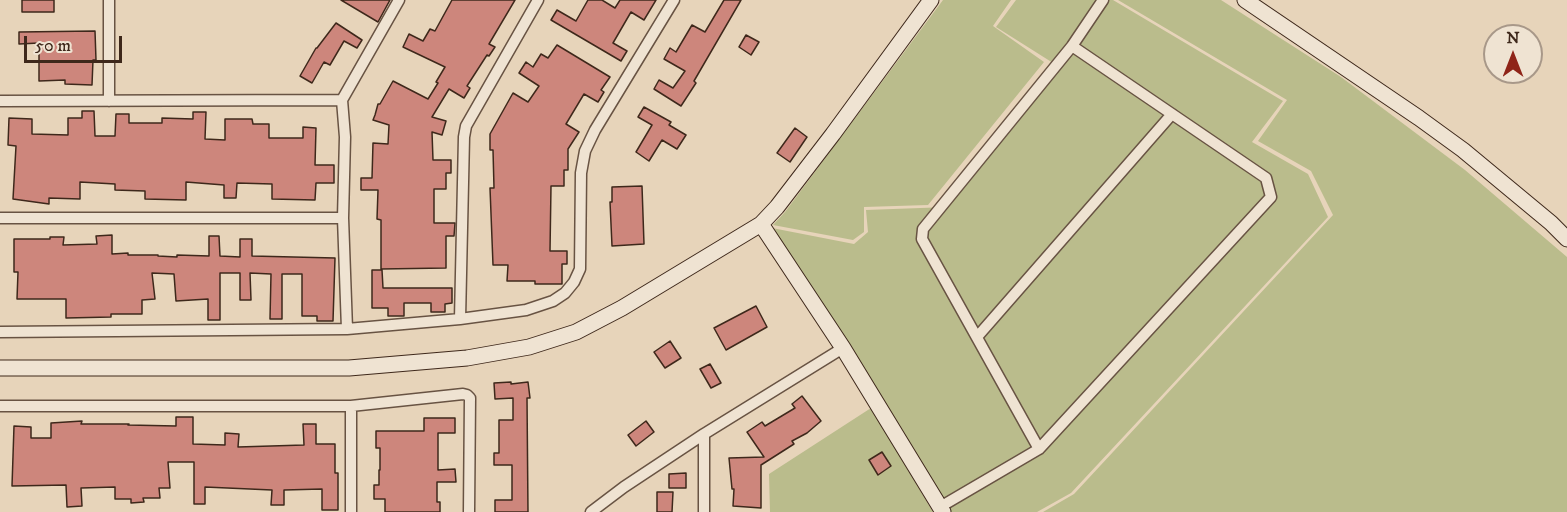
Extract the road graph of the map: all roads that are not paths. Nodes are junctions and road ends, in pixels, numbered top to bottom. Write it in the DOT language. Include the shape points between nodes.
graph roads {
  1 [pos="109,0"];
  2 [pos="399,0"];
  3 [pos="538,0"];
  4 [pos="672,0"];
  5 [pos="1102,0"];
  6 [pos="1245,0"];
  7 [pos="925,2"];
  8 [pos="1072,46"];
  9 [pos="342,100"];
  10 [pos="0,101"];
  11 [pos="110,101"];
  12 [pos="1172,114"];
  13 [pos="0,218"];
  14 [pos="344,218"];
  15 [pos="760,224"];
  16 [pos="1567,239"];
  17 [pos="460,319"];
  18 [pos="347,329"];
  19 [pos="0,332"];
  20 [pos="977,337"];
  21 [pos="843,348"];
  22 [pos="0,368"];
  23 [pos="0,406"];
  24 [pos="351,406"];
  25 [pos="705,434"];
  26 [pos="1039,449"];
  27 [pos="941,510"];
  28 [pos="351,512"];
  29 [pos="469,512"];
  30 [pos="591,512"];
  31 [pos="704,512"];
  1 -- 11 [label="street"];
  2 -- 9 [label="street"];
  3 -- 17 [label="street" via="466,126"];
  4 -- 17 [label="street" via="585,150 580,173 580,269 574,282 553,301 526,310"];
  5 -- 8 [label="street"];
  6 -- 16 [label="street" via="1463,150"];
  7 -- 15 [label="street" via="826,143"];
  8 -- 12 [label="street"];
  8 -- 20 [label="street" via="923,229 922,239"];
  9 -- 11 [label="street"];
  9 -- 14 [label="street"];
  10 -- 11 [label="street"];
  12 -- 20 [label="street"];
  12 -- 26 [label="street" via="1266,178 1271,198"];
  13 -- 14 [label="street"];
  14 -- 18 [label="street"];
  15 -- 21 [label="street"];
  15 -- 22 [label="street" via="622,308 576,332 529,347 467,358 349,368"];
  17 -- 18 [label="street"];
  18 -- 19 [label="street"];
  20 -- 26 [label="street"];
  21 -- 25 [label="street"];
  21 -- 27 [label="street"];
  23 -- 24 [label="street"];
  24 -- 28 [label="street"];
  24 -- 29 [label="street" via="467,395"];
  25 -- 30 [label="street"];
  25 -- 31 [label="street"];
  26 -- 27 [label="street"];
}
